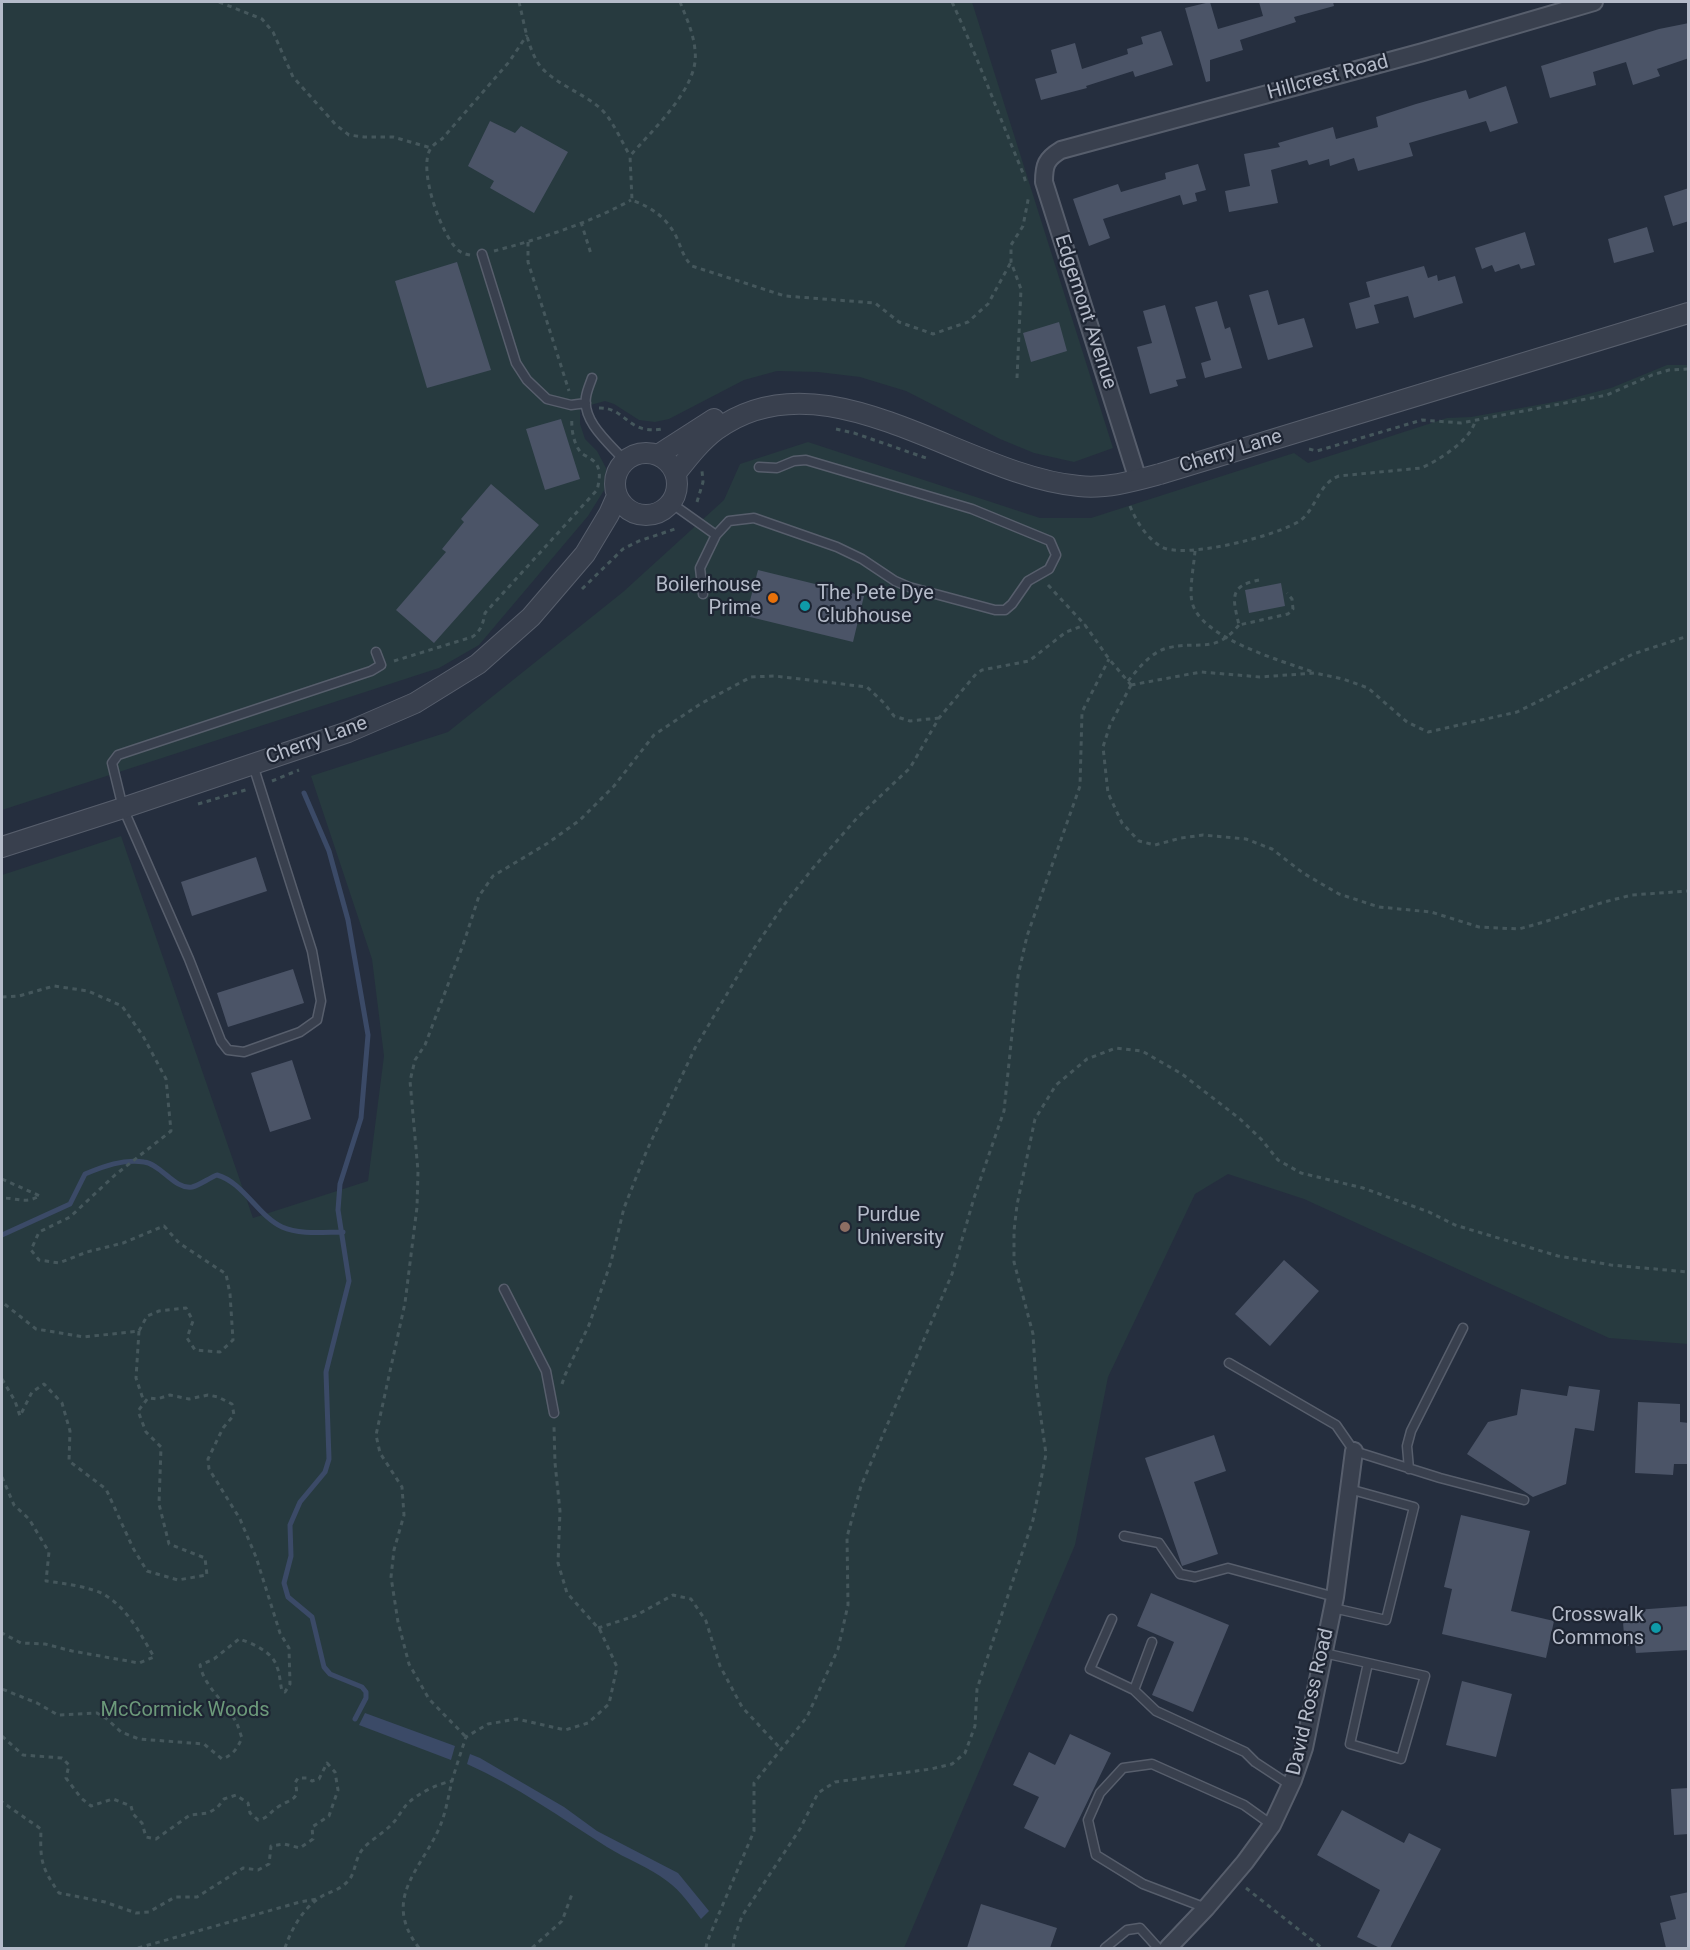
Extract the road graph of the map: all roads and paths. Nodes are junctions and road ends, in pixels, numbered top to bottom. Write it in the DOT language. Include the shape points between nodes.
graph roads {
  1 [pos="219,2"];
  2 [pos="519,2"];
  3 [pos="680,2"];
  4 [pos="952,2"];
  5 [pos="1594,2"];
  6 [pos="526,35"];
  7 [pos="431,148"];
  8 [pos="1061,150"];
  9 [pos="630,156"];
  10 [pos="632,200"];
  11 [pos="581,222"];
  12 [pos="528,241"];
  13 [pos="482,254"];
  14 [pos="591,254"];
  15 [pos="1011,262"];
  16 [pos="1689,313"];
  17 [pos="1689,369"];
  18 [pos="592,378"];
  19 [pos="1017,378"];
  20 [pos="571,398"];
  21 [pos="586,403"];
  22 [pos="770,405"];
  23 [pos="599,408"];
  24 [pos="572,417"];
  25 [pos="1475,421"];
  26 [pos="831,428"];
  27 [pos="668,429"];
  28 [pos="1295,432"];
  29 [pos="658,455"];
  30 [pos="932,460"];
  31 [pos="625,461"];
  32 [pos="759,466"];
  33 [pos="702,469"];
  34 [pos="676,473"];
  35 [pos="1138,480"];
  36 [pos="617,496"];
  37 [pos="698,502"];
  38 [pos="671,503"];
  39 [pos="1130,506"];
  40 [pos="635,513"];
  41 [pos="716,535"];
  42 [pos="1195,551"];
  43 [pos="585,554"];
  44 [pos="1039,575"];
  45 [pos="1259,580"];
  46 [pos="1287,593"];
  47 [pos="703,594"];
  48 [pos="1084,625"];
  49 [pos="1239,625"];
  50 [pos="1689,636"];
  51 [pos="1228,638"];
  52 [pos="376,652"];
  53 [pos="1109,659"];
  54 [pos="381,665"];
  55 [pos="1315,673"];
  56 [pos="1128,681"];
  57 [pos="1131,685"];
  58 [pos="939,718"];
  59 [pos="253,765"];
  60 [pos="123,808"];
  61 [pos="2,847"];
  62 [pos="1689,891"];
  63 [pos="2,997"];
  64 [pos="2,1179"];
  65 [pos="2,1198"];
  66 [pos="1689,1272"];
  67 [pos="504,1289"];
  68 [pos="2,1302"];
  69 [pos="1463,1328"];
  70 [pos="139,1331"];
  71 [pos="1229,1363"];
  72 [pos="2,1379"];
  73 [pos="562,1384"];
  74 [pos="144,1402"];
  75 [pos="554,1413"];
  76 [pos="1354,1451"];
  77 [pos="1409,1469"];
  78 [pos="2,1477"];
  79 [pos="1349,1489"];
  80 [pos="1524,1500"];
  81 [pos="1124,1536"];
  82 [pos="1334,1602"];
  83 [pos="1112,1619"];
  84 [pos="598,1628"];
  85 [pos="2,1633"];
  86 [pos="1152,1642"];
  87 [pos="1323,1653"];
  88 [pos="1368,1663"];
  89 [pos="2,1689"];
  90 [pos="1134,1690"];
  91 [pos="2,1736"];
  92 [pos="466,1737"];
  93 [pos="782,1749"];
  94 [pos="452,1781"];
  95 [pos="1290,1785"];
  96 [pos="2,1802"];
  97 [pos="1272,1825"];
  98 [pos="1232,1876"];
  99 [pos="572,1894"];
  100 [pos="318,1899"];
  101 [pos="1206,1908"];
  102 [pos="138,1948"];
  103 [pos="285,1948"];
  104 [pos="419,1948"];
  105 [pos="532,1948"];
  106 [pos="706,1948"];
  107 [pos="733,1948"];
  108 [pos="1105,1948"];
  109 [pos="1158,1948"];
  110 [pos="1168,1948"];
  111 [pos="1322,1948"];
  1 -- 7 [label="path" via="262,19 273,32 293,77 349,135 393,137"];
  2 -- 6 [label="path"];
  3 -- 9 [label="path" via="696,53 694,68 682,96"];
  4 -- 15 [label="path" via="1023,173 1029,197 1023,226 1011,246"];
  5 -- 8 [label="street, Hillcrest Road" via="1411,56"];
  6 -- 7 [label="path" via="509,62"];
  6 -- 9 [label="path" via="539,64 603,111"];
  7 -- 13 [label="path" via="427,161 429,190 453,244 459,252"];
  8 -- 35 [label="street, Edgemont Avenue" via="1049,157 1044,182"];
  9 -- 10 [label="path"];
  10 -- 11 [label="path"];
  10 -- 15 [label="path" via="659,213 692,266 785,296 875,303 899,322 933,334 968,322 988,304"];
  11 -- 12 [label="path"];
  11 -- 14 [label="path"];
  12 -- 13 [label="path"];
  12 -- 20 [label="path" via="528,262"];
  13 -- 21 [label="lane" via="516,363 527,380 547,399 571,405"];
  15 -- 19 [label="path" via="1021,289"];
  16 -- 28 [label="street, Cherry Lane"];
  17 -- 25 [label="path" via="1652,375 1607,395"];
  18 -- 21 [label="lane"];
  21 -- 31 [label="lane" via="597,429"];
  22 -- 29 [label="street, Cherry Lane" via="744,405 727,411"];
  22 -- 34 [label="street, Cherry Lane" via="716,430"];
  22 -- 35 [label="street, Cherry Lane" via="829,405 855,411 991,464 1045,480 1080,486"];
  23 -- 27 [label="path" via="618,413 636,427 651,431"];
  24 -- 54 [label="path" via="578,449 599,468 597,490 485,613 478,633"];
  25 -- 28 [label="path" via="1422,420 1317,451 1300,443"];
  25 -- 42 [label="path" via="1473,428 1433,463 1421,468 1339,476 1325,485 1309,512 1287,528"];
  26 -- 30 [label="path"];
  28 -- 35 [label="street, Cherry Lane"];
  29 -- 31 [label="street" via="641,453"];
  29 -- 34 [label="street"];
  31 -- 36 [label="street" via="616,477"];
  32 -- 44 [label="lane" via="777,468 806,460 972,509 1050,541 1056,555 1049,569"];
  33 -- 37 [label="path"];
  34 -- 38 [label="street" via="676,494"];
  36 -- 40 [label="street"];
  36 -- 43 [label="street, Cherry Lane"];
  38 -- 40 [label="street" via="655,514"];
  38 -- 41 [label="lane"];
  39 -- 42 [label="path" via="1137,522 1161,547"];
  40 -- 43 [label="street, Cherry Lane"];
  41 -- 44 [label="lane" via="729,521 754,518 862,559 909,587 995,610 1005,610 1028,581"];
  41 -- 47 [label="lane" via="700,568"];
  42 -- 51 [label="path" via="1191,599 1194,610 1212,629"];
  43 -- 59 [label="street, Cherry Lane" via="531,617 478,664 415,703 348,732"];
  44 -- 48 [label="path"];
  45 -- 49 [label="path" via="1247,582 1235,595"];
  46 -- 49 [label="path" via="1293,609 1288,614"];
  48 -- 53 [label="path"];
  48 -- 58 [label="path" via="1066,632 1029,661 982,670"];
  49 -- 51 [label="path"];
  50 -- 55 [label="path" via="1633,654 1517,712 1428,732 1407,722 1368,688"];
  51 -- 55 [label="path"];
  51 -- 56 [label="path" via="1215,644 1166,648 1149,657"];
  52 -- 54 [label="lane"];
  53 -- 56 [label="path"];
  53 -- 93 [label="path" via="1082,712 1080,786 1027,936 1018,976 1004,1111 952,1274 861,1486 847,1537 848,1605 838,1649 807,1718"];
  54 -- 60 [label="lane" via="118,755 112,763"];
  55 -- 57 [label="path" via="1260,677 1201,672"];
  56 -- 57 [label="path"];
  57 -- 62 [label="path" via="1103,747 1108,793 1122,823 1139,841 1155,845 1203,835 1246,839 1272,849 1339,894 1379,908 1431,912 1479,927 1519,929 1623,897"];
  58 -- 73 [label="path" via="910,768 857,818 783,906 695,1048 646,1150 589,1325"];
  58 -- 92 [label="path" via="910,721 894,716 867,687 775,676 751,677 654,735 614,786 580,820 493,876 479,896 410,1081 418,1171 417,1208 405,1303 376,1435 380,1453 402,1487 404,1515 391,1577 409,1664 429,1699"];
  59 -- 60 [label="street, Cherry Lane"];
  59 -- 60 [label="lane" via="312,951 321,1001 317,1020 300,1032 244,1052 228,1050 221,1041"];
  60 -- 61 [label="street, Cherry Lane"];
  63 -- 70 [label="path" via="54,986 88,991 122,1006 166,1080 171,1131 70,1216 39,1232 31,1250 39,1260 59,1263 164,1226 179,1243 226,1274 232,1341 220,1352 195,1350 187,1338 193,1321 186,1308 147,1316"];
  64 -- 65 [label="path" via="40,1196 21,1201"];
  66 -- 107 [label="path" via="1558,1256 1455,1225 1363,1188 1301,1173 1278,1160 1240,1119 1182,1074 1142,1051 1116,1048 1087,1059 1056,1085 1035,1119 1017,1205 1014,1262 1033,1334 1046,1454 1033,1520 977,1689 975,1726 965,1754 952,1764 835,1782 818,1793 800,1829 742,1916"];
  67 -- 75 [label="lane" via="546,1371"];
  68 -- 70 [label="path" via="36,1329 84,1337"];
  69 -- 77 [label="lane" via="1411,1431 1407,1446"];
  70 -- 74 [label="path" via="136,1378"];
  71 -- 76 [label="lane" via="1336,1425"];
  72 -- 74 [label="path" via="20,1416 32,1392 44,1384 62,1403 70,1431 69,1461 106,1489 147,1571 178,1580 207,1575 205,1558 169,1544 159,1504 161,1447 146,1432 138,1411"];
  74 -- 89 [label="path" via="170,1395 189,1399 208,1395 232,1404 234,1415 208,1459 209,1469 240,1519 256,1557 280,1634 289,1648 290,1684 282,1691 277,1665 252,1643 239,1639 200,1665 202,1677 237,1723 242,1738 238,1748 222,1759 204,1744 138,1739 121,1732 97,1713 58,1715"];
  75 -- 84 [label="path" via="560,1511 558,1563 567,1593"];
  76 -- 77 [label="lane"];
  76 -- 79 [label="street, David Ross Road"];
  77 -- 80 [label="lane"];
  78 -- 85 [label="path" via="14,1505 29,1519 49,1552 46,1581 104,1594 130,1618 154,1657 140,1663 21,1643"];
  79 -- 82 [label="street, David Ross Road"];
  79 -- 82 [label="lane" via="1414,1507 1386,1620"];
  81 -- 82 [label="lane" via="1159,1544 1180,1574 1195,1577 1228,1568"];
  82 -- 87 [label="street, David Ross Road"];
  83 -- 90 [label="lane" via="1090,1669"];
  84 -- 92 [label="path" via="617,1667 609,1704 588,1722 565,1730 517,1719 488,1724"];
  84 -- 93 [label="path" via="634,1616 673,1595 691,1599 706,1621 720,1666 742,1707"];
  86 -- 90 [label="lane"];
  87 -- 88 [label="lane"];
  87 -- 95 [label="street, David Ross Road" via="1304,1748"];
  88 -- 88 [label="lane" via="1425,1676 1401,1759 1350,1744"];
  90 -- 95 [label="lane" via="1156,1711 1245,1752"];
  91 -- 96 [label="path" via="22,1755 62,1758 69,1765 66,1778 91,1806 113,1799 131,1806 146,1838 156,1839 190,1815 208,1813 224,1798 236,1795 248,1803 250,1814 258,1820 265,1819 279,1805 295,1797 298,1778 319,1779 327,1763 335,1772 338,1790 329,1816 312,1827 313,1839 300,1848 271,1846 269,1864 258,1870 243,1868 197,1897 175,1897 149,1912 136,1913 58,1893 44,1872 41,1829"];
  92 -- 94 [label="path"];
  93 -- 106 [label="path" via="754,1783 754,1831"];
  94 -- 100 [label="path" via="415,1797 392,1825 362,1850 345,1886"];
  94 -- 104 [label="path" via="440,1827 410,1876 405,1894 406,1928"];
  95 -- 97 [label="street, David Ross Road"];
  97 -- 98 [label="street, David Ross Road"];
  97 -- 101 [label="lane" via="1244,1805 1152,1764 1123,1768 1100,1793 1088,1820 1096,1855 1143,1884"];
  98 -- 101 [label="street, David Ross Road"];
  98 -- 111 [label="path"];
  99 -- 105 [label="path" via="562,1921"];
  100 -- 102 [label="path"];
  100 -- 103 [label="path" via="300,1918"];
  101 -- 110 [label="street, David Ross Road"];
  108 -- 109 [label="lane" via="1127,1930 1140,1928"];
}
